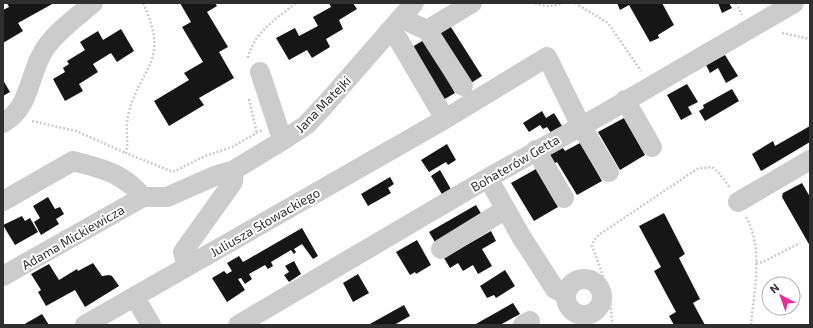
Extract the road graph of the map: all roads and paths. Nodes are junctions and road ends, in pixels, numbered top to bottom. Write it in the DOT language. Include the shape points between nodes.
graph roads {
  1 [pos="93,3"];
  2 [pos="143,3"];
  3 [pos="472,3"];
  4 [pos="535,3"];
  5 [pos="563,3"];
  6 [pos="575,3"];
  7 [pos="794,3"];
  8 [pos="402,17"];
  9 [pos="427,30"];
  10 [pos="782,33"];
  11 [pos="810,39"];
  12 [pos="260,72"];
  13 [pos="651,85"];
  14 [pos="463,86"];
  15 [pos="625,100"];
  16 [pos="445,119"];
  17 [pos="29,120"];
  18 [pos="275,121"];
  19 [pos="3,123"];
  20 [pos="582,126"];
  21 [pos="285,140"];
  22 [pos="652,147"];
  23 [pos="536,150"];
  24 [pos="126,152"];
  25 [pos="810,160"];
  26 [pos="234,170"];
  27 [pos="609,172"];
  28 [pos="488,178"];
  29 [pos="143,197"];
  30 [pos="564,198"];
  31 [pos="3,201"];
  32 [pos="738,202"];
  33 [pos="506,209"];
  34 [pos="800,243"];
  35 [pos="440,249"];
  36 [pos="756,263"];
  37 [pos="187,266"];
  38 [pos="3,276"];
  39 [pos="601,282"];
  40 [pos="566,294"];
  41 [pos="135,296"];
  42 [pos="597,319"];
  43 [pos="85,325"];
  44 [pos="150,325"];
  45 [pos="238,325"];
  46 [pos="612,325"];
  47 [pos="751,325"];
  1 -- 19 [label="street" via="46,46 39,56 26,97 18,111"];
  2 -- 24 [label="path" via="155,36 154,58 128,117"];
  3 -- 9 [label="street"];
  4 -- 5 [label="path" via="544,6"];
  6 -- 13 [label="path" via="608,23"];
  7 -- 13 [label="street, Bohaterów Getta"];
  8 -- 9 [label="street"];
  8 -- 16 [label="street" via="398,39"];
  8 -- 21 [label="street, Jana Matejki" via="306,125"];
  9 -- 14 [label="street"];
  10 -- 11 [label="path"];
  12 -- 18 [label="street"];
  13 -- 15 [label="street, Bohaterów Getta"];
  15 -- 20 [label="street, Bohaterów Getta"];
  15 -- 22 [label="street"];
  16 -- 20 [label="street, Juliusza Słowackiego" via="548,57"];
  16 -- 37 [label="street, Juliusza Słowackiego"];
  17 -- 24 [label="path" via="76,131"];
  18 -- 21 [label="street"];
  18 -- 24 [label="path" via="232,146 173,172"];
  20 -- 23 [label="street, Bohaterów Getta"];
  20 -- 27 [label="street"];
  21 -- 26 [label="street, Jana Matejki"];
  23 -- 28 [label="street, Bohaterów Getta"];
  23 -- 30 [label="street"];
  25 -- 32 [label="street"];
  26 -- 29 [label="street, Jana Matejki" via="167,197"];
  26 -- 37 [label="street" via="233,182 183,252"];
  28 -- 33 [label="street"];
  28 -- 45 [label="street, Bohaterów Getta"];
  29 -- 31 [label="street" via="112,171 72,161"];
  29 -- 38 [label="street, Adama Mickiewicza"];
  32 -- 36 [label="path" via="749,222 755,243"];
  32 -- 39 [label="path" via="726,181 712,167 697,169 594,240 593,253"];
  33 -- 35 [label="street"];
  33 -- 40 [label="street" via="555,289"];
  34 -- 36 [label="path"];
  36 -- 47 [label="path"];
  37 -- 41 [label="street, Juliusza Słowackiego"];
  39 -- 40 [label="street" via="582,278 574,281"];
  39 -- 42 [label="street" via="603,299"];
  39 -- 46 [label="path" via="610,290"];
  40 -- 42 [label="street" via="566,303 571,311"];
  41 -- 43 [label="street, Juliusza Słowackiego"];
  41 -- 44 [label="street"];
}
